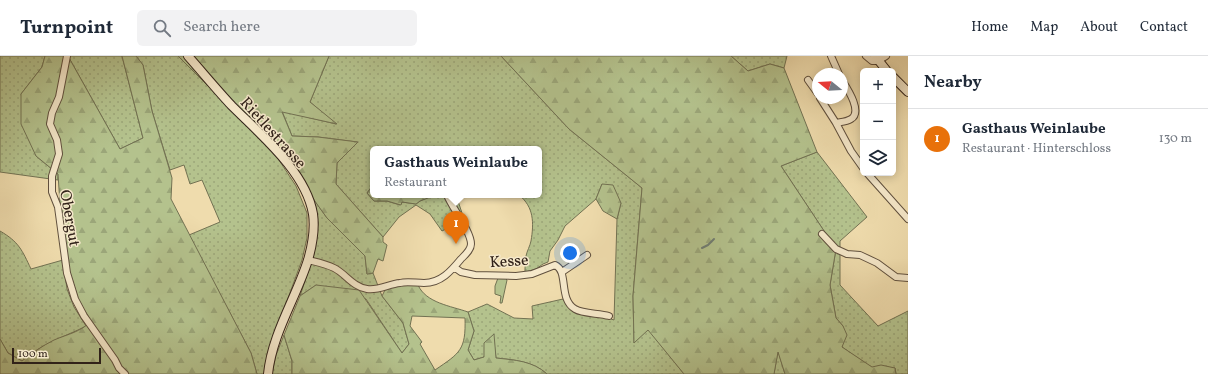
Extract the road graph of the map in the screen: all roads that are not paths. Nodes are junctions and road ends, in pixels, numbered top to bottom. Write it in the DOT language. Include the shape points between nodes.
graph roads {
  1 [pos="67,56"];
  2 [pos="188,56"];
  3 [pos="831,56"];
  4 [pos="866,56"];
  5 [pos="886,56"];
  6 [pos="876,58"];
  7 [pos="836,68"];
  8 [pos="884,68"];
  9 [pos="808,80"];
  10 [pos="896,80"];
  11 [pos="812,86"];
  12 [pos="848,92"];
  13 [pos="908,92"];
  14 [pos="824,104"];
  15 [pos="836,123"];
  16 [pos="860,164"];
  17 [pos="870,176"];
  18 [pos="449,198"];
  19 [pos="908,219"];
  20 [pos="822,234"];
  21 [pos="587,255"];
  22 [pos="308,260"];
  23 [pos="454,267"];
  24 [pos="562,272"];
  25 [pos="908,278"];
  26 [pos="609,316"];
  27 [pos="125,374"];
  28 [pos="268,374"];
  1 -- 27 [label="street, Obergut" via="59,97 50,124 57,140 59,154 52,176 52,192 58,207 67,273 75,299"];
  2 -- 22 [label="street, Rietlestrasse" via="296,175 313,215"];
  3 -- 7 [label="street"];
  4 -- 6 [label="street" via="872,61"];
  5 -- 6 [label="street"];
  6 -- 8 [label="street"];
  9 -- 11 [label="street"];
  10 -- 13 [label="street"];
  12 -- 15 [label="street" via="856,107 856,114 852,119"];
  14 -- 15 [label="street"];
  15 -- 16 [label="street"];
  17 -- 19 [label="street"];
  18 -- 23 [label="street" via="470,238 471,246"];
  20 -- 25 [label="street" via="836,249 847,254 860,255 877,263 896,277"];
  21 -- 24 [label="street"];
  22 -- 23 [label="street" via="334,268 356,285 366,289 377,289 402,282 435,281"];
  22 -- 28 [label="street, Rietlestrasse" via="279,332"];
  23 -- 24 [label="street, Kesse" via="461,272 475,275 526,275 555,264"];
  24 -- 26 [label="street" via="566,296 571,306 576,310"];
}
